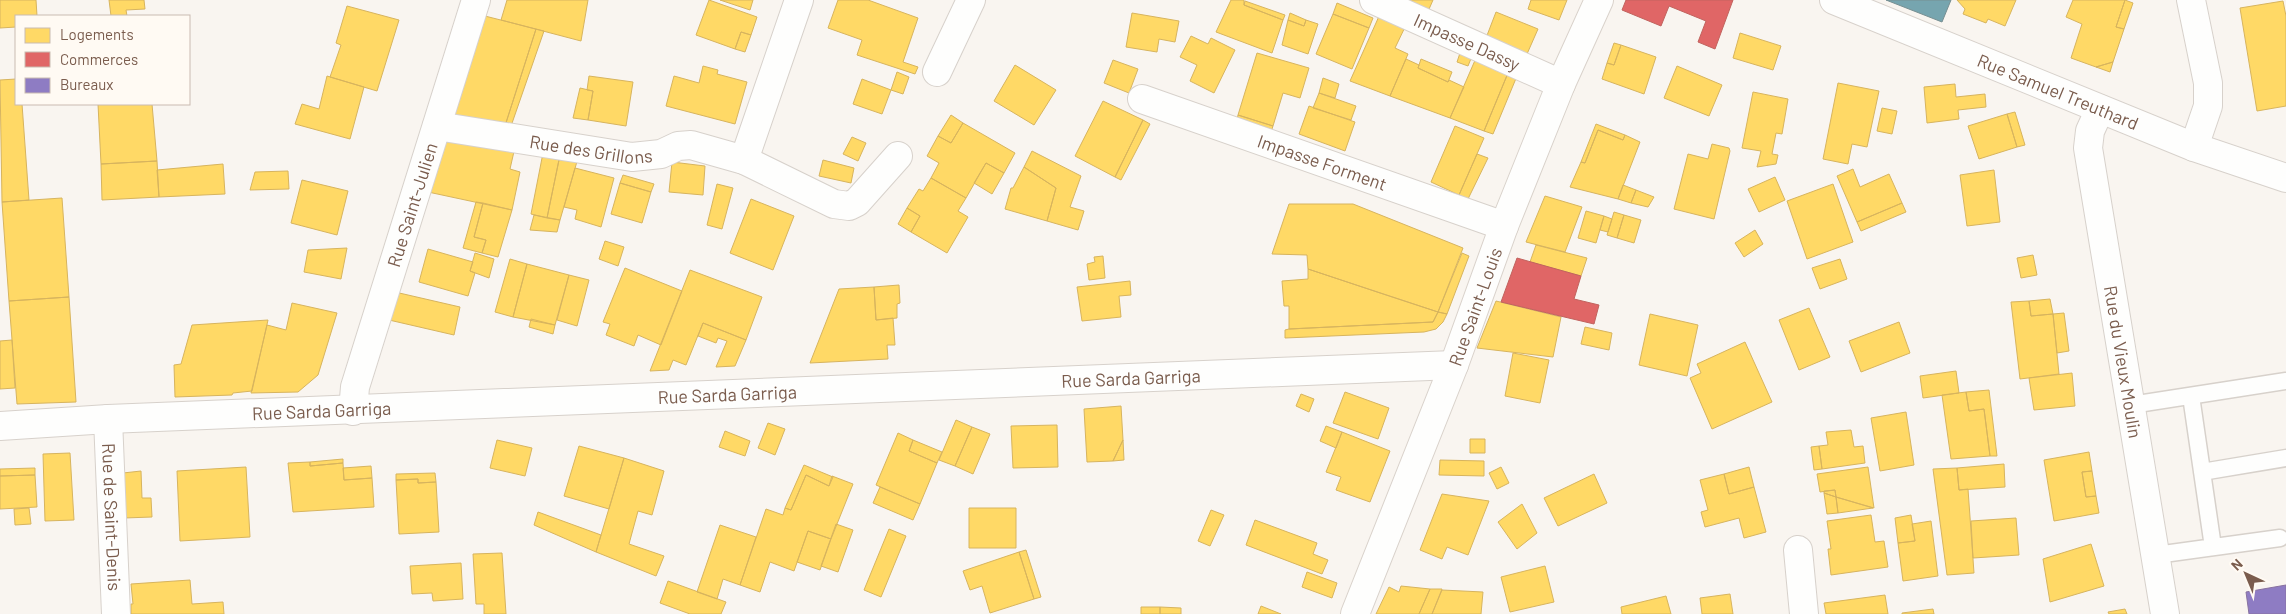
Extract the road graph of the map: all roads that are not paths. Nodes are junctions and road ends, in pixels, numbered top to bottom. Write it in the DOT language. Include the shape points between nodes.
graph roads {
  1 [pos="476,0"];
  2 [pos="799,0"];
  3 [pos="971,0"];
  4 [pos="1374,0"];
  5 [pos="1599,0"];
  6 [pos="1834,0"];
  7 [pos="2191,0"];
  8 [pos="938,72"];
  9 [pos="1561,84"];
  10 [pos="1142,99"];
  11 [pos="2100,109"];
  12 [pos="437,126"];
  13 [pos="2194,147"];
  14 [pos="898,156"];
  15 [pos="744,160"];
  16 [pos="2286,178"];
  17 [pos="1504,226"];
  18 [pos="1454,365"];
  19 [pos="2286,381"];
  20 [pos="2191,396"];
  21 [pos="2132,406"];
  22 [pos="353,411"];
  23 [pos="108,420"];
  24 [pos="0,426"];
  25 [pos="2286,458"];
  26 [pos="2202,472"];
  27 [pos="2280,538"];
  28 [pos="2213,548"];
  29 [pos="1798,550"];
  30 [pos="2156,555"];
  31 [pos="116,614"];
  32 [pos="1355,614"];
  33 [pos="1804,614"];
  34 [pos="2165,614"];
  1 -- 12 [label="street, Rue Saint-Julien"];
  2 -- 15 [label="street"];
  3 -- 8 [label="street"];
  4 -- 9 [label="street, Impasse Dassy"];
  5 -- 9 [label="street, Rue Saint-Louis"];
  6 -- 11 [label="street, Rue Samuel Treuthard"];
  7 -- 13 [label="street" via="2208,83 2208,106"];
  9 -- 17 [label="street, Rue Saint-Louis"];
  10 -- 17 [label="street, Impasse Forment"];
  11 -- 13 [label="street, Rue Samuel Treuthard"];
  11 -- 21 [label="street, Rue du Vieux Moulin" via="2090,131 2088,148"];
  12 -- 15 [label="street, Rue des Grillons" via="632,157 661,154 678,146 691,145"];
  12 -- 22 [label="street, Rue Saint-Julien" via="356,387"];
  13 -- 16 [label="street, Rue Samuel Treuthard"];
  14 -- 15 [label="street, Rue des Grillons" via="857,202 844,206"];
  17 -- 18 [label="street, Rue Saint-Louis"];
  18 -- 22 [label="street, Rue Sarda Garriga"];
  18 -- 32 [label="street, Rue Saint-Louis"];
  19 -- 20 [label="lane"];
  20 -- 21 [label="lane"];
  20 -- 26 [label="lane"];
  21 -- 30 [label="street, Rue du Vieux Moulin"];
  22 -- 23 [label="street, Rue Sarda Garriga"];
  23 -- 24 [label="street, Rue Sarda Garriga"];
  23 -- 31 [label="street, Rue de Saint-Denis"];
  25 -- 26 [label="lane"];
  26 -- 28 [label="lane"];
  27 -- 28 [label="lane"];
  28 -- 30 [label="lane"];
  29 -- 33 [label="street"];
  30 -- 34 [label="street, Rue du Vieux Moulin"];
}
